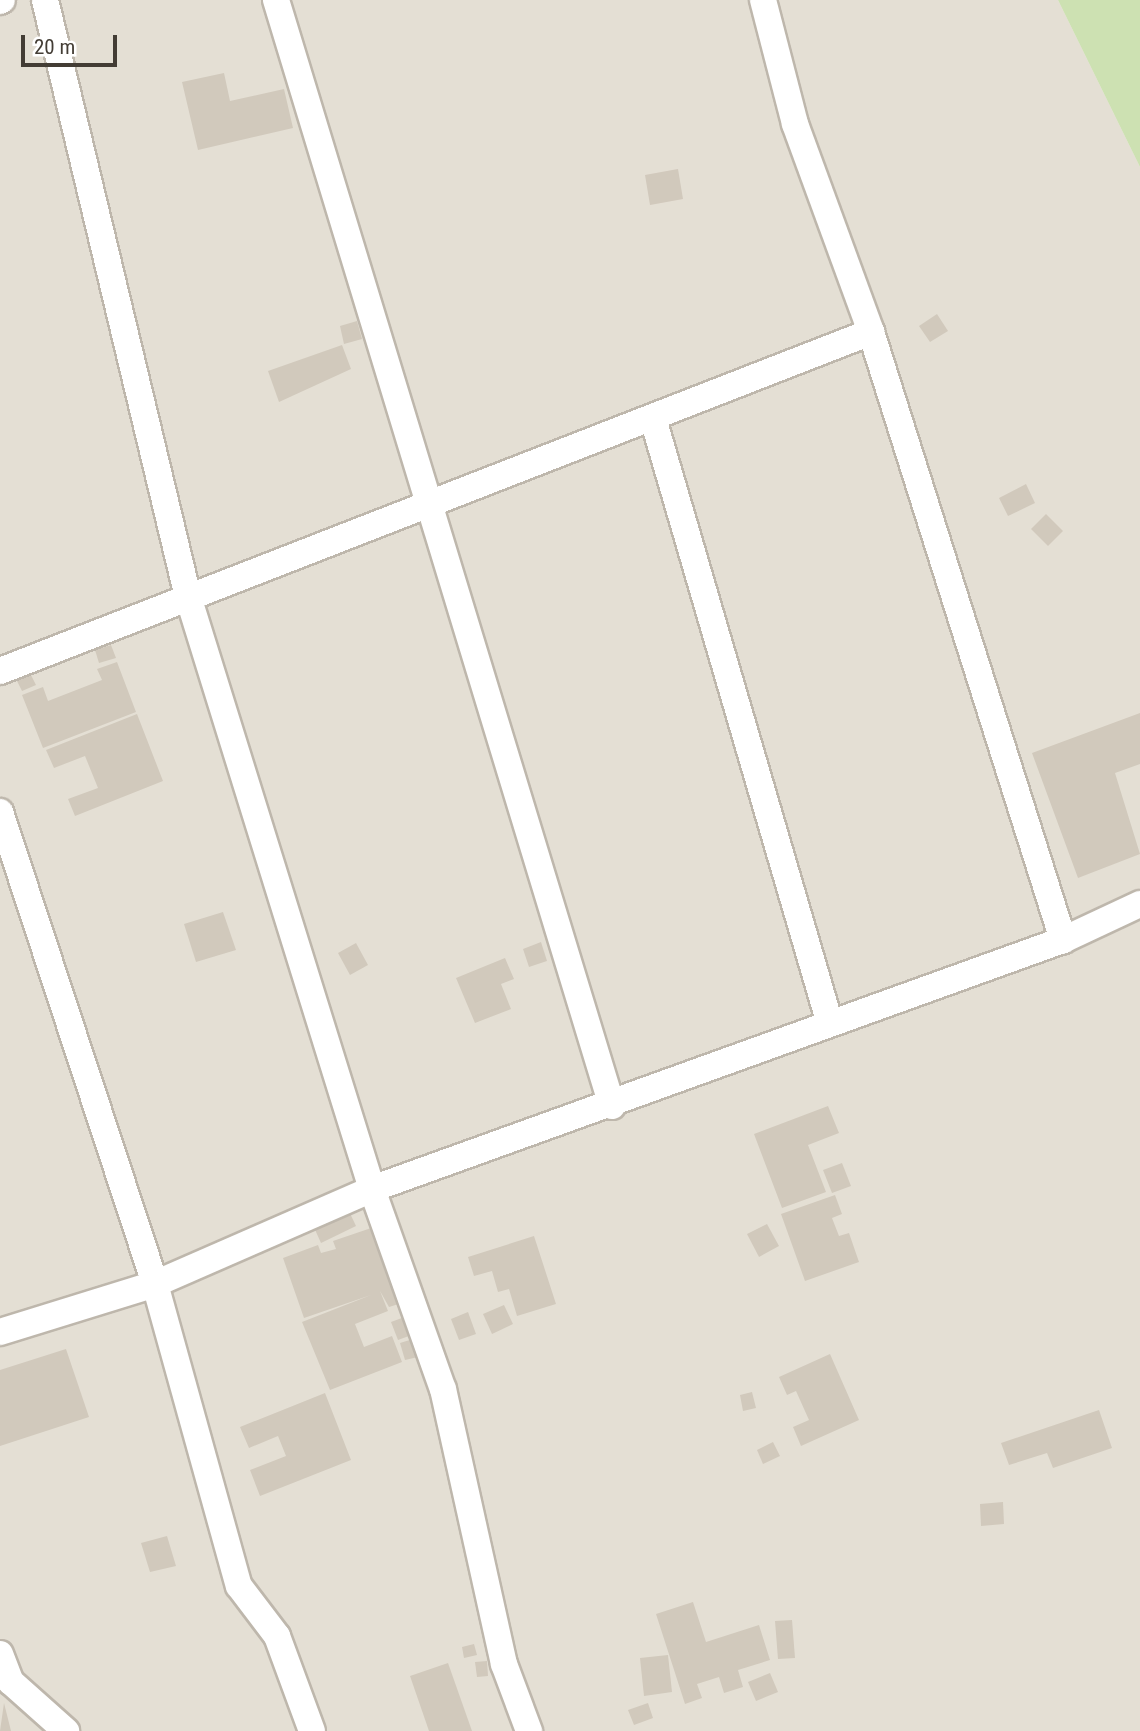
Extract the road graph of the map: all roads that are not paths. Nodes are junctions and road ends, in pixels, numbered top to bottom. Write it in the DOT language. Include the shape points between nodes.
graph roads {
  1 [pos="46,0"];
  2 [pos="276,0"];
  3 [pos="763,0"];
  4 [pos="871,332"];
  5 [pos="654,422"];
  6 [pos="433,503"];
  7 [pos="187,593"];
  8 [pos="0,671"];
  9 [pos="0,812"];
  10 [pos="1140,904"];
  11 [pos="1063,940"];
  12 [pos="830,1024"];
  13 [pos="611,1106"];
  14 [pos="372,1189"];
  15 [pos="155,1284"];
  16 [pos="0,1332"];
  17 [pos="0,1654"];
  18 [pos="66,1731"];
  19 [pos="312,1731"];
  20 [pos="529,1731"];
  1 -- 7 [label="street"];
  2 -- 6 [label="street" via="349,257"];
  3 -- 4 [label="street" via="795,124"];
  4 -- 5 [label="street"];
  4 -- 11 [label="street"];
  5 -- 6 [label="street"];
  5 -- 12 [label="street"];
  6 -- 7 [label="street"];
  6 -- 13 [label="street"];
  7 -- 8 [label="street"];
  7 -- 14 [label="street"];
  9 -- 15 [label="street"];
  10 -- 11 [label="street"];
  11 -- 12 [label="street"];
  12 -- 13 [label="street"];
  13 -- 14 [label="street"];
  14 -- 15 [label="street"];
  14 -- 20 [label="street" via="443,1389 504,1664"];
  15 -- 16 [label="street"];
  15 -- 19 [label="street" via="239,1586 276,1636"];
  17 -- 18 [label="street" via="11,1682"];
}
